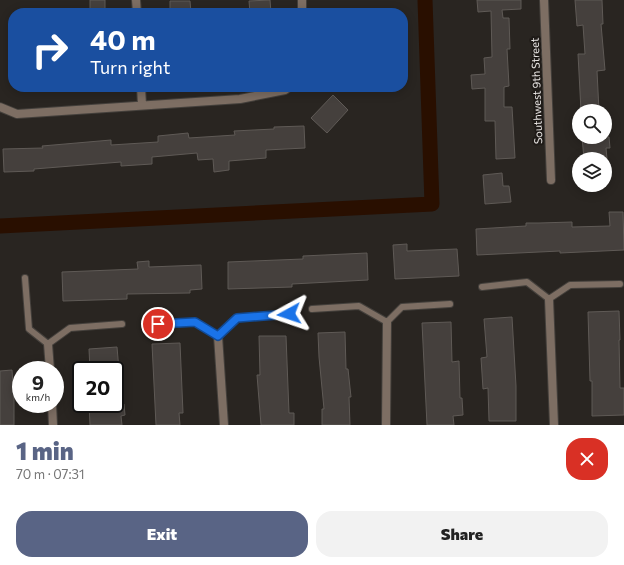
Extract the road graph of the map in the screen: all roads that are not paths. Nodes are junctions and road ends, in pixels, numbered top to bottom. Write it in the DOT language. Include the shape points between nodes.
graph roads {
  1 [pos="544,0"];
  2 [pos="141,92"];
  3 [pos="275,92"];
  4 [pos="142,105"];
  5 [pos="0,107"];
  6 [pos="551,180"];
  7 [pos="25,278"];
  8 [pos="620,284"];
  9 [pos="482,287"];
  10 [pos="549,299"];
  11 [pos="450,304"];
  12 [pos="312,309"];
  13 [pos="289,314"];
  14 [pos="387,322"];
  15 [pos="122,324"];
  16 [pos="146,325"];
  17 [pos="218,336"];
  18 [pos="48,344"];
  19 [pos="49,361"];
  20 [pos="52,413"];
  21 [pos="53,425"];
  22 [pos="224,425"];
  23 [pos="386,425"];
  24 [pos="554,425"];
  1 -- 6 [label="street, Southwest 9th Street"];
  2 -- 4 [label="street"];
  3 -- 4 [label="street" via="240,99"];
  4 -- 5 [label="street" via="17,114"];
  7 -- 18 [label="lane" via="29,329"];
  8 -- 10 [label="lane" via="570,285"];
  9 -- 10 [label="lane" via="527,282"];
  10 -- 24 [label="street"];
  11 -- 14 [label="lane" via="402,307"];
  12 -- 14 [label="lane" via="359,306"];
  13 -- 17 [label="lane" via="237,318"];
  14 -- 23 [label="street"];
  15 -- 18 [label="lane" via="70,328"];
  16 -- 17 [label="lane" via="195,322"];
  17 -- 22 [label="street"];
  18 -- 19 [label="street"];
  20 -- 21 [label="street"];
}
